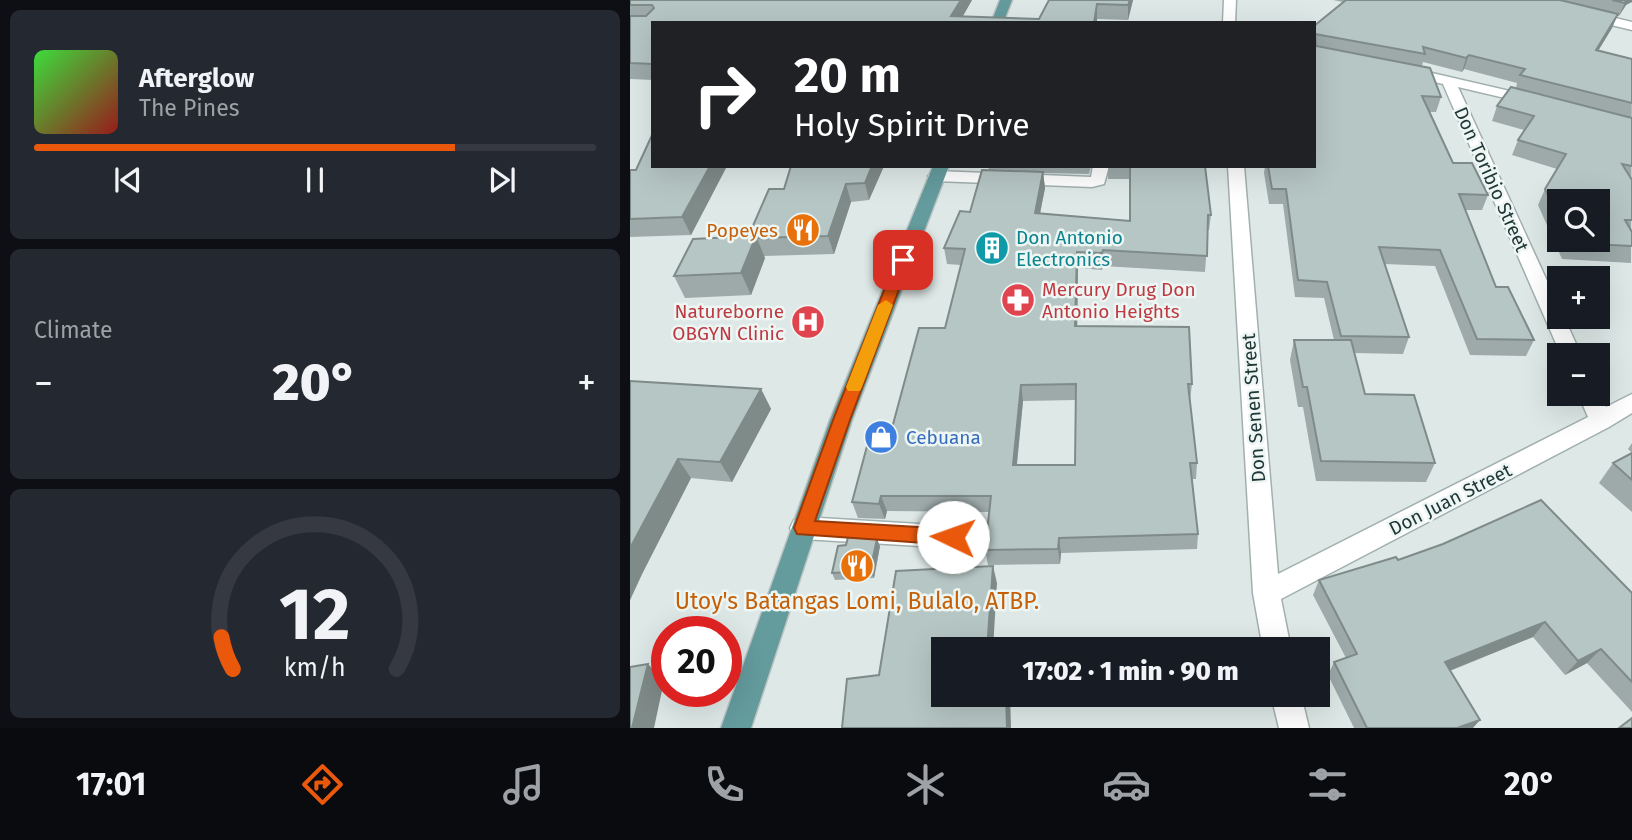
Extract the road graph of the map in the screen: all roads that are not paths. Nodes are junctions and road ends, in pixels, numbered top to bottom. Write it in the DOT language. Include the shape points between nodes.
graph roads {
  1 [pos="1006,0"];
  2 [pos="1230,0"];
  3 [pos="1570,12"];
  4 [pos="998,21"];
  5 [pos="1228,21"];
  6 [pos="1632,26"];
  7 [pos="1396,69"];
  8 [pos="1448,80"];
  9 [pos="1556,106"];
  10 [pos="1101,168"];
  11 [pos="1236,168"];
  12 [pos="939,171"];
  13 [pos="1566,343"];
  14 [pos="1632,402"];
  15 [pos="1594,406"];
  16 [pos="1601,421"];
  17 [pos="803,528"];
  18 [pos="953,537"];
  19 [pos="1266,593"];
  20 [pos="1275,637"];
  21 [pos="1289,707"];
  22 [pos="736,728"];
  23 [pos="1294,728"];
  1 -- 4 [label="main road"];
  2 -- 5 [label="street"];
  3 -- 6 [label="street"];
  7 -- 8 [label="street"];
  8 -- 9 [label="street"];
  8 -- 13 [label="street, Don Toribio Street"];
  10 -- 12 [label="street" via="1101,177 1092,182"];
  11 -- 19 [label="street, Don Senen Street"];
  12 -- 17 [label="main road"];
  14 -- 16 [label="street, Don Juan Street"];
  15 -- 16 [label="street"];
  16 -- 19 [label="street, Don Juan Street"];
  17 -- 18 [label="street"];
  17 -- 22 [label="main road"];
  19 -- 20 [label="street, Don Senen Street"];
  21 -- 23 [label="street"];
}
